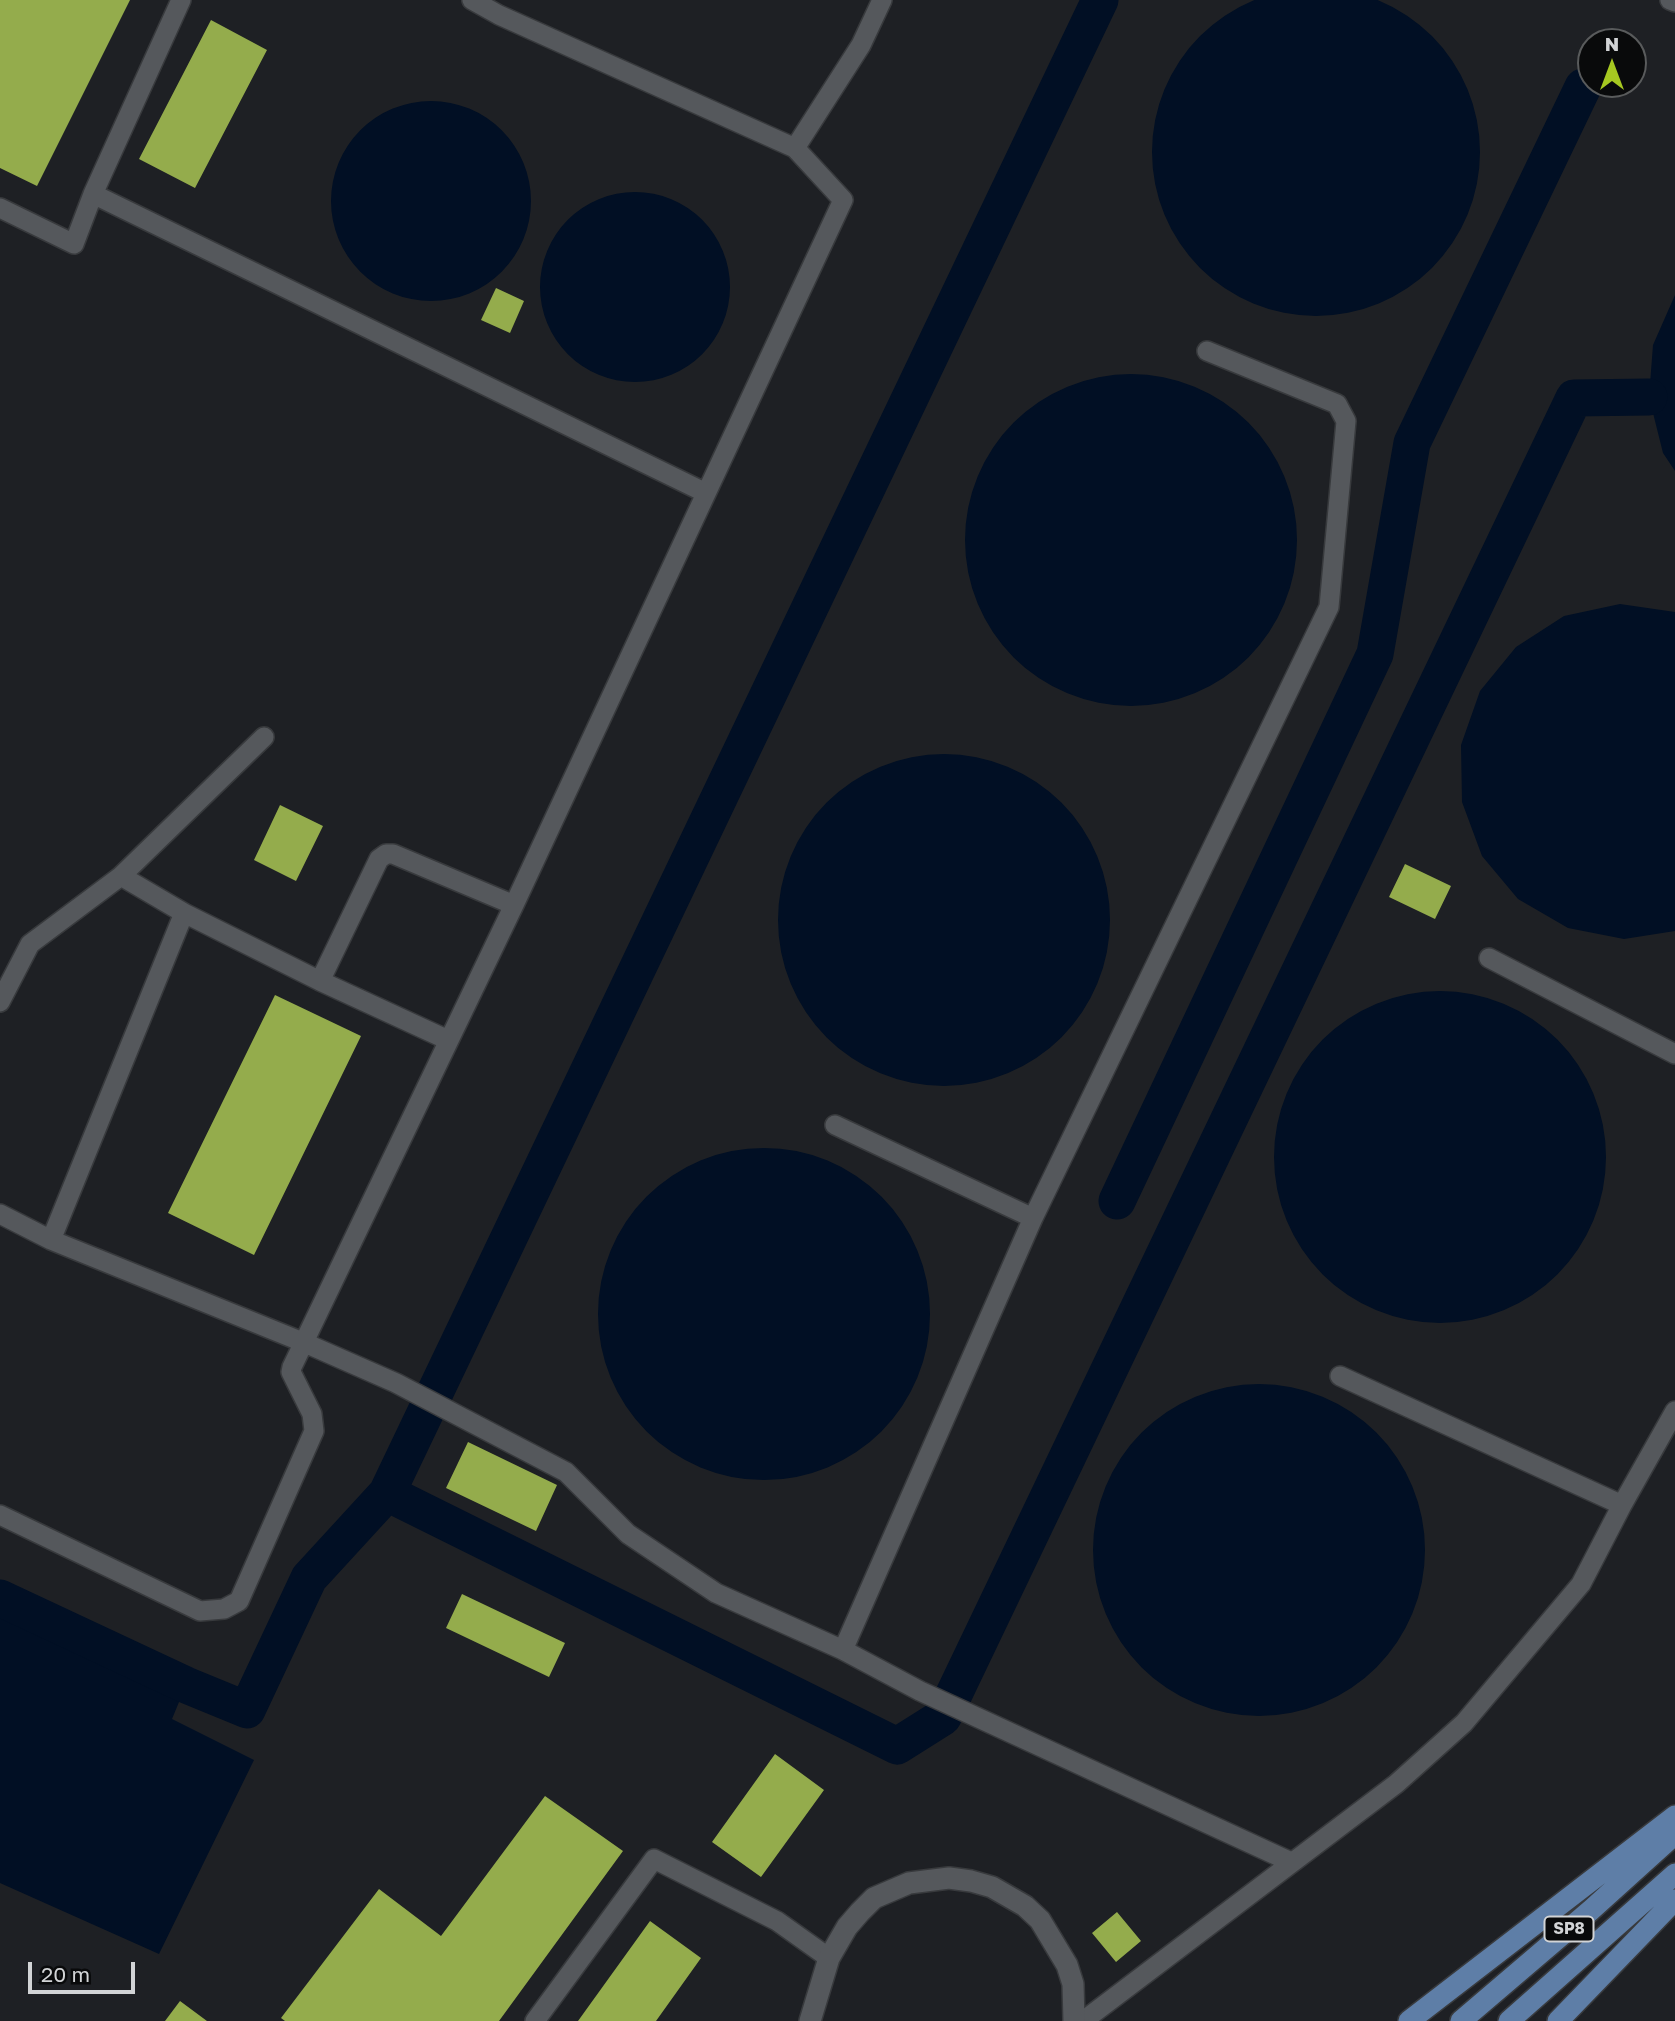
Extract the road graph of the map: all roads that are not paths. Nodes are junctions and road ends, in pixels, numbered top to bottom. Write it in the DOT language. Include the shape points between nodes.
graph roads {
  1 [pos="181,0"];
  2 [pos="472,0"];
  3 [pos="882,0"];
  4 [pos="502,8"];
  5 [pos="795,148"];
  6 [pos="93,194"];
  7 [pos="0,208"];
  8 [pos="1207,351"];
  9 [pos="706,493"];
  10 [pos="264,737"];
  11 [pos="121,876"];
  12 [pos="514,905"];
  13 [pos="184,913"];
  14 [pos="1489,958"];
  15 [pos="320,981"];
  16 [pos="0,1002"];
  17 [pos="448,1040"];
  18 [pos="1675,1054"];
  19 [pos="835,1125"];
  20 [pos="0,1214"];
  21 [pos="1033,1218"];
  22 [pos="51,1240"];
  23 [pos="305,1343"];
  24 [pos="1340,1376"];
  25 [pos="1675,1411"];
  26 [pos="1622,1504"];
  27 [pos="0,1515"];
  28 [pos="843,1650"];
  29 [pos="1675,1816"];
  30 [pos="1675,1834"];
  31 [pos="1291,1862"];
  32 [pos="1675,1874"];
  33 [pos="1675,1900"];
  34 [pos="829,1958"];
  35 [pos="535,2021"];
  36 [pos="810,2021"];
  37 [pos="1074,2021"];
  38 [pos="1083,2021"];
  39 [pos="1409,2021"];
  40 [pos="1461,2021"];
  41 [pos="1509,2021"];
  42 [pos="1558,2021"];
  1 -- 6 [label="lane"];
  2 -- 4 [label="lane"];
  3 -- 5 [label="lane" via="861,45"];
  4 -- 5 [label="lane"];
  5 -- 9 [label="lane" via="844,200"];
  6 -- 7 [label="lane" via="74,244"];
  6 -- 9 [label="lane"];
  8 -- 21 [label="lane" via="1338,404 1346,421 1329,607"];
  9 -- 12 [label="lane"];
  10 -- 11 [label="lane"];
  11 -- 13 [label="lane"];
  11 -- 16 [label="lane" via="30,944"];
  12 -- 15 [label="lane" via="386,854 379,859"];
  12 -- 17 [label="lane"];
  13 -- 15 [label="lane"];
  13 -- 22 [label="lane"];
  14 -- 18 [label="lane"];
  15 -- 17 [label="lane"];
  17 -- 23 [label="lane"];
  19 -- 21 [label="lane"];
  20 -- 22 [label="lane"];
  21 -- 28 [label="lane"];
  22 -- 23 [label="lane"];
  23 -- 27 [label="lane" via="292,1372 312,1415 314,1431 239,1601 224,1609 200,1611"];
  23 -- 28 [label="lane" via="396,1383 566,1472 628,1534 716,1593"];
  24 -- 26 [label="lane"];
  25 -- 26 [label="lane"];
  26 -- 31 [label="lane" via="1581,1584 1464,1723 1396,1784"];
  28 -- 31 [label="lane" via="920,1691"];
  29 -- 39 [label="main road"];
  30 -- 40 [label="main road, SP8"];
  31 -- 38 [label="lane"];
  32 -- 41 [label="main road, SP8"];
  33 -- 42 [label="main road"];
  34 -- 35 [label="lane" via="777,1922 654,1859"];
  34 -- 36 [label="street"];
  34 -- 37 [label="street" via="847,1927 874,1898 930,1878 971,1881 1010,1896 1040,1920 1067,1965 1073,1984"];
}
